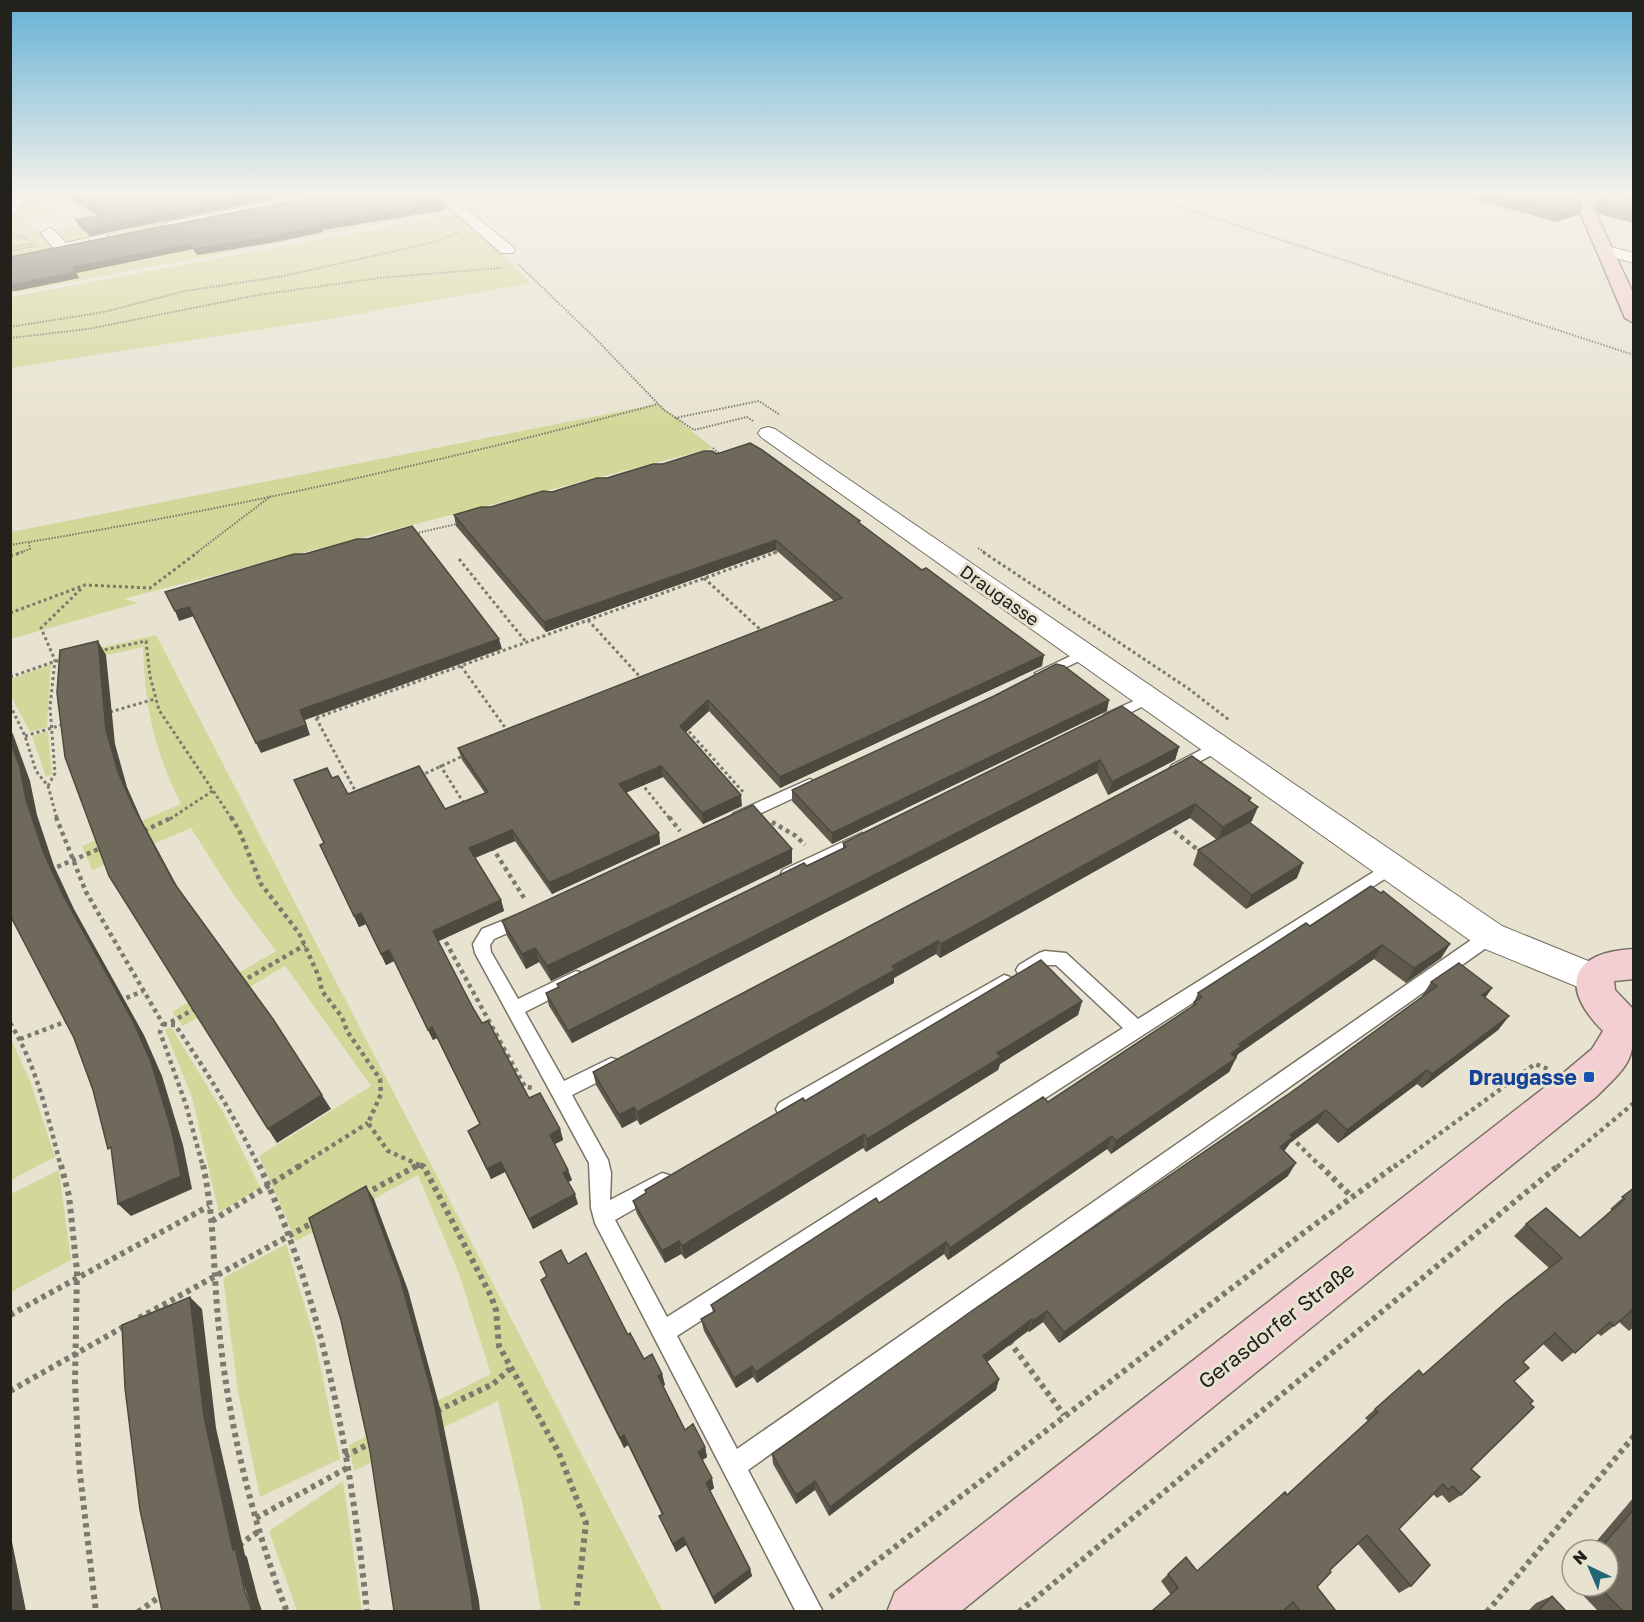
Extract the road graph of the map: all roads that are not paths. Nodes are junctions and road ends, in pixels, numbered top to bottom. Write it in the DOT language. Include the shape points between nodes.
graph roads {
  1 [pos="1615,271"];
  2 [pos="1634,318"];
  3 [pos="768,433"];
  4 [pos="1083,654"];
  5 [pos="1029,679"];
  6 [pos="1149,698"];
  7 [pos="1091,726"];
  8 [pos="1218,746"];
  9 [pos="825,777"];
  10 [pos="1158,778"];
  11 [pos="718,827"];
  12 [pos="873,833"];
  13 [pos="1391,867"];
  14 [pos="777,880"];
  15 [pos="530,907"];
  16 [pos="1490,936"];
  17 [pos="1634,964"];
  18 [pos="588,973"];
  19 [pos="1595,979"];
  20 [pos="514,1009"];
  21 [pos="1136,1029"];
  22 [pos="1630,1031"];
  23 [pos="624,1059"];
  24 [pos="561,1092"];
  25 [pos="767,1120"];
  26 [pos="674,1174"];
  27 [pos="602,1216"];
  28 [pos="663,1332"];
  29 [pos="734,1466"];
  30 [pos="815,1608"];
  31 [pos="915,1611"];
  1 -- 2 [label="main road"];
  3 -- 4 [label="street, Draugasse"];
  4 -- 5 [label="lane"];
  4 -- 6 [label="street, Draugasse"];
  6 -- 7 [label="lane"];
  6 -- 8 [label="street, Draugasse"];
  8 -- 10 [label="lane"];
  8 -- 13 [label="street, Draugasse"];
  9 -- 11 [label="lane"];
  12 -- 14 [label="lane"];
  13 -- 16 [label="street, Draugasse"];
  13 -- 21 [label="lane"];
  15 -- 20 [label="lane" via="488,934 481,944"];
  16 -- 19 [label="street, Draugasse"];
  16 -- 29 [label="lane"];
  17 -- 19 [label="main road" via="1609,966 1598,972"];
  18 -- 20 [label="lane"];
  19 -- 22 [label="main road, Gerasdorfer Straße" via="1596,996 1605,1011"];
  20 -- 24 [label="lane"];
  21 -- 25 [label="lane" via="1067,962 1045,958"];
  21 -- 28 [label="lane"];
  22 -- 31 [label="main road, Gerasdorfer Straße" via="1582,1083"];
  23 -- 24 [label="lane"];
  24 -- 27 [label="lane" via="601,1168 598,1193"];
  26 -- 27 [label="lane"];
  27 -- 28 [label="lane"];
  28 -- 29 [label="lane"];
  29 -- 30 [label="lane"];
}
